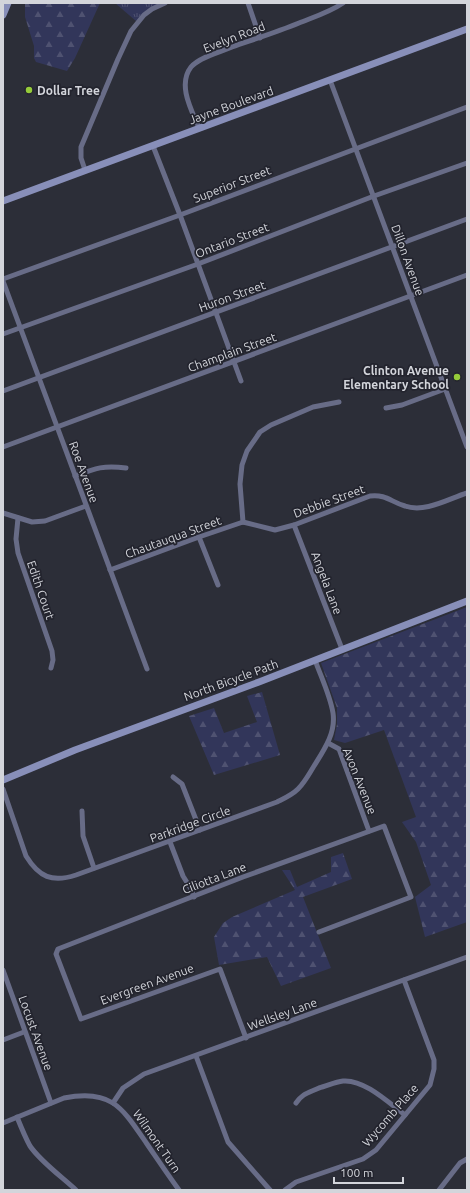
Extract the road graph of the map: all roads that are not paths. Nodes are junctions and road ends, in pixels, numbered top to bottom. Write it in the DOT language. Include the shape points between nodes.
graph roads {
  1 [pos="8,3"];
  2 [pos="165,3"];
  3 [pos="248,3"];
  4 [pos="343,3"];
  5 [pos="3,15"];
  6 [pos="467,29"];
  7 [pos="260,38"];
  8 [pos="330,80"];
  9 [pos="467,107"];
  10 [pos="199,128"];
  11 [pos="153,146"];
  12 [pos="356,148"];
  13 [pos="467,163"];
  14 [pos="85,170"];
  15 [pos="374,196"];
  16 [pos="3,201"];
  17 [pos="180,215"];
  18 [pos="467,219"];
  19 [pos="393,247"];
  20 [pos="198,264"];
  21 [pos="467,275"];
  22 [pos="3,280"];
  23 [pos="410,296"];
  24 [pos="215,313"];
  25 [pos="20,328"];
  26 [pos="3,334"];
  27 [pos="234,362"];
  28 [pos="39,378"];
  29 [pos="241,381"];
  30 [pos="446,389"];
  31 [pos="3,391"];
  32 [pos="339,402"];
  33 [pos="386,408"];
  34 [pos="57,426"];
  35 [pos="3,447"];
  36 [pos="467,447"];
  37 [pos="126,468"];
  38 [pos="75,476"];
  39 [pos="467,492"];
  40 [pos="86,506"];
  41 [pos="3,513"];
  42 [pos="18,518"];
  43 [pos="243,522"];
  44 [pos="294,525"];
  45 [pos="199,537"];
  46 [pos="110,570"];
  47 [pos="218,585"];
  48 [pos="467,602"];
  49 [pos="342,649"];
  50 [pos="315,660"];
  51 [pos="51,668"];
  52 [pos="147,669"];
  53 [pos="328,743"];
  54 [pos="173,777"];
  55 [pos="3,780"];
  56 [pos="3,789"];
  57 [pos="82,811"];
  58 [pos="200,830"];
  59 [pos="369,831"];
  60 [pos="170,842"];
  61 [pos="94,868"];
  62 [pos="194,897"];
  63 [pos="319,932"];
  64 [pos="467,957"];
  65 [pos="3,970"];
  66 [pos="404,980"];
  67 [pos="81,1019"];
  68 [pos="24,1032"];
  69 [pos="246,1038"];
  70 [pos="3,1040"];
  71 [pos="196,1056"];
  72 [pos="51,1103"];
  73 [pos="113,1103"];
  74 [pos="296,1103"];
  75 [pos="405,1115"];
  76 [pos="17,1117"];
  77 [pos="3,1123"];
  78 [pos="467,1159"];
  79 [pos="76,1190"];
  80 [pos="179,1190"];
  81 [pos="270,1190"];
  82 [pos="285,1190"];
  83 [pos="439,1190"];
  1 -- 5 [label="street"];
  2 -- 14 [label="street" via="152,8 136,24 118,59 81,147"];
  3 -- 7 [label="street"];
  4 -- 7 [label="street, Evelyn Road"];
  6 -- 8 [label="street, Jayne Boulevard"];
  7 -- 10 [label="street, Evelyn Road" via="211,55 191,67 186,92"];
  8 -- 10 [label="street, Jayne Boulevard"];
  8 -- 12 [label="street, Dillon Avenue"];
  9 -- 12 [label="street, Superior Street"];
  10 -- 11 [label="street, Jayne Boulevard"];
  11 -- 14 [label="street, Jayne Boulevard"];
  11 -- 17 [label="street"];
  12 -- 15 [label="street, Dillon Avenue"];
  12 -- 17 [label="street, Superior Street"];
  13 -- 15 [label="street, Ontario Street"];
  14 -- 16 [label="street, Jayne Boulevard"];
  15 -- 19 [label="street, Dillon Avenue"];
  15 -- 20 [label="street, Ontario Street"];
  17 -- 20 [label="street"];
  17 -- 22 [label="street, Superior Street"];
  18 -- 19 [label="street, Huron Street"];
  19 -- 23 [label="street, Dillon Avenue"];
  19 -- 24 [label="street, Huron Street"];
  20 -- 24 [label="street"];
  20 -- 25 [label="street, Ontario Street"];
  21 -- 23 [label="street, Champlain Street"];
  22 -- 25 [label="street, Roe Avenue"];
  23 -- 27 [label="street, Champlain Street"];
  23 -- 30 [label="street, Dillon Avenue"];
  24 -- 27 [label="street"];
  24 -- 28 [label="street, Huron Street"];
  25 -- 26 [label="street, Ontario Street"];
  25 -- 28 [label="street, Roe Avenue"];
  27 -- 29 [label="street"];
  27 -- 34 [label="street, Champlain Street"];
  28 -- 31 [label="street, Huron Street"];
  28 -- 34 [label="street, Roe Avenue"];
  30 -- 33 [label="street"];
  30 -- 36 [label="street, Dillon Avenue"];
  32 -- 43 [label="street" via="313,407 260,432 247,451 242,465 240,484"];
  34 -- 35 [label="street, Champlain Street"];
  34 -- 38 [label="street, Roe Avenue"];
  37 -- 38 [label="street" via="100,467"];
  38 -- 40 [label="street, Roe Avenue"];
  39 -- 44 [label="street, Debbie Street" via="421,508 404,506 381,496 370,496"];
  40 -- 42 [label="street" via="45,522"];
  40 -- 46 [label="street, Roe Avenue"];
  41 -- 42 [label="street"];
  42 -- 51 [label="street, Edith Court" via="18,553 52,651"];
  43 -- 44 [label="street, Debbie Street" via="275,530"];
  43 -- 45 [label="street, Chautauqua Street"];
  44 -- 49 [label="street, Angela Lane"];
  45 -- 46 [label="street, Chautauqua Street"];
  45 -- 47 [label="street"];
  46 -- 52 [label="street, Roe Avenue"];
  48 -- 49 [label="street, North Bicycle Path"];
  49 -- 50 [label="street, North Bicycle Path"];
  50 -- 53 [label="street, Parkridge Circle" via="333,713"];
  50 -- 55 [label="street, North Bicycle Path" via="114,735"];
  53 -- 58 [label="street, Parkridge Circle" via="304,783 288,796"];
  53 -- 59 [label="street, Avon Avenue" via="339,749"];
  54 -- 58 [label="street" via="182,784"];
  56 -- 61 [label="street, Parkridge Circle" via="26,856 38,871 60,879"];
  57 -- 61 [label="street" via="83,836"];
  58 -- 60 [label="street, Parkridge Circle"];
  59 -- 62 [label="street, Ciliotta Lane"];
  59 -- 63 [label="street, Ciliotta Lane" via="384,826 411,897"];
  60 -- 61 [label="street, Parkridge Circle"];
  60 -- 62 [label="street"];
  62 -- 67 [label="street, Ciliotta Lane" via="58,949 56,954"];
  64 -- 66 [label="street, Wellsley Lane"];
  65 -- 68 [label="street, Locust Avenue"];
  66 -- 69 [label="street, Wellsley Lane"];
  66 -- 75 [label="street, Wycomb Place" via="432,1056 434,1069 430,1085"];
  67 -- 69 [label="street, Evergreen Avenue" via="220,968"];
  68 -- 70 [label="street"];
  68 -- 72 [label="street, Locust Avenue"];
  69 -- 71 [label="street, Wellsley Lane"];
  71 -- 73 [label="street, Wellsley Lane" via="135,1079 123,1088"];
  71 -- 81 [label="street" via="228,1142"];
  72 -- 73 [label="street, Wilmont Turn" via="82,1095 99,1097"];
  72 -- 76 [label="street, Wilmont Turn"];
  73 -- 80 [label="street, Wilmont Turn" via="128,1115"];
  74 -- 75 [label="street" via="301,1095 334,1083 352,1081 366,1087"];
  75 -- 82 [label="street, Wycomb Place" via="383,1143 368,1156 296,1182"];
  76 -- 77 [label="street, Wilmont Turn"];
  76 -- 79 [label="street" via="25,1136 38,1155"];
  78 -- 83 [label="street" via="460,1163"];
}
